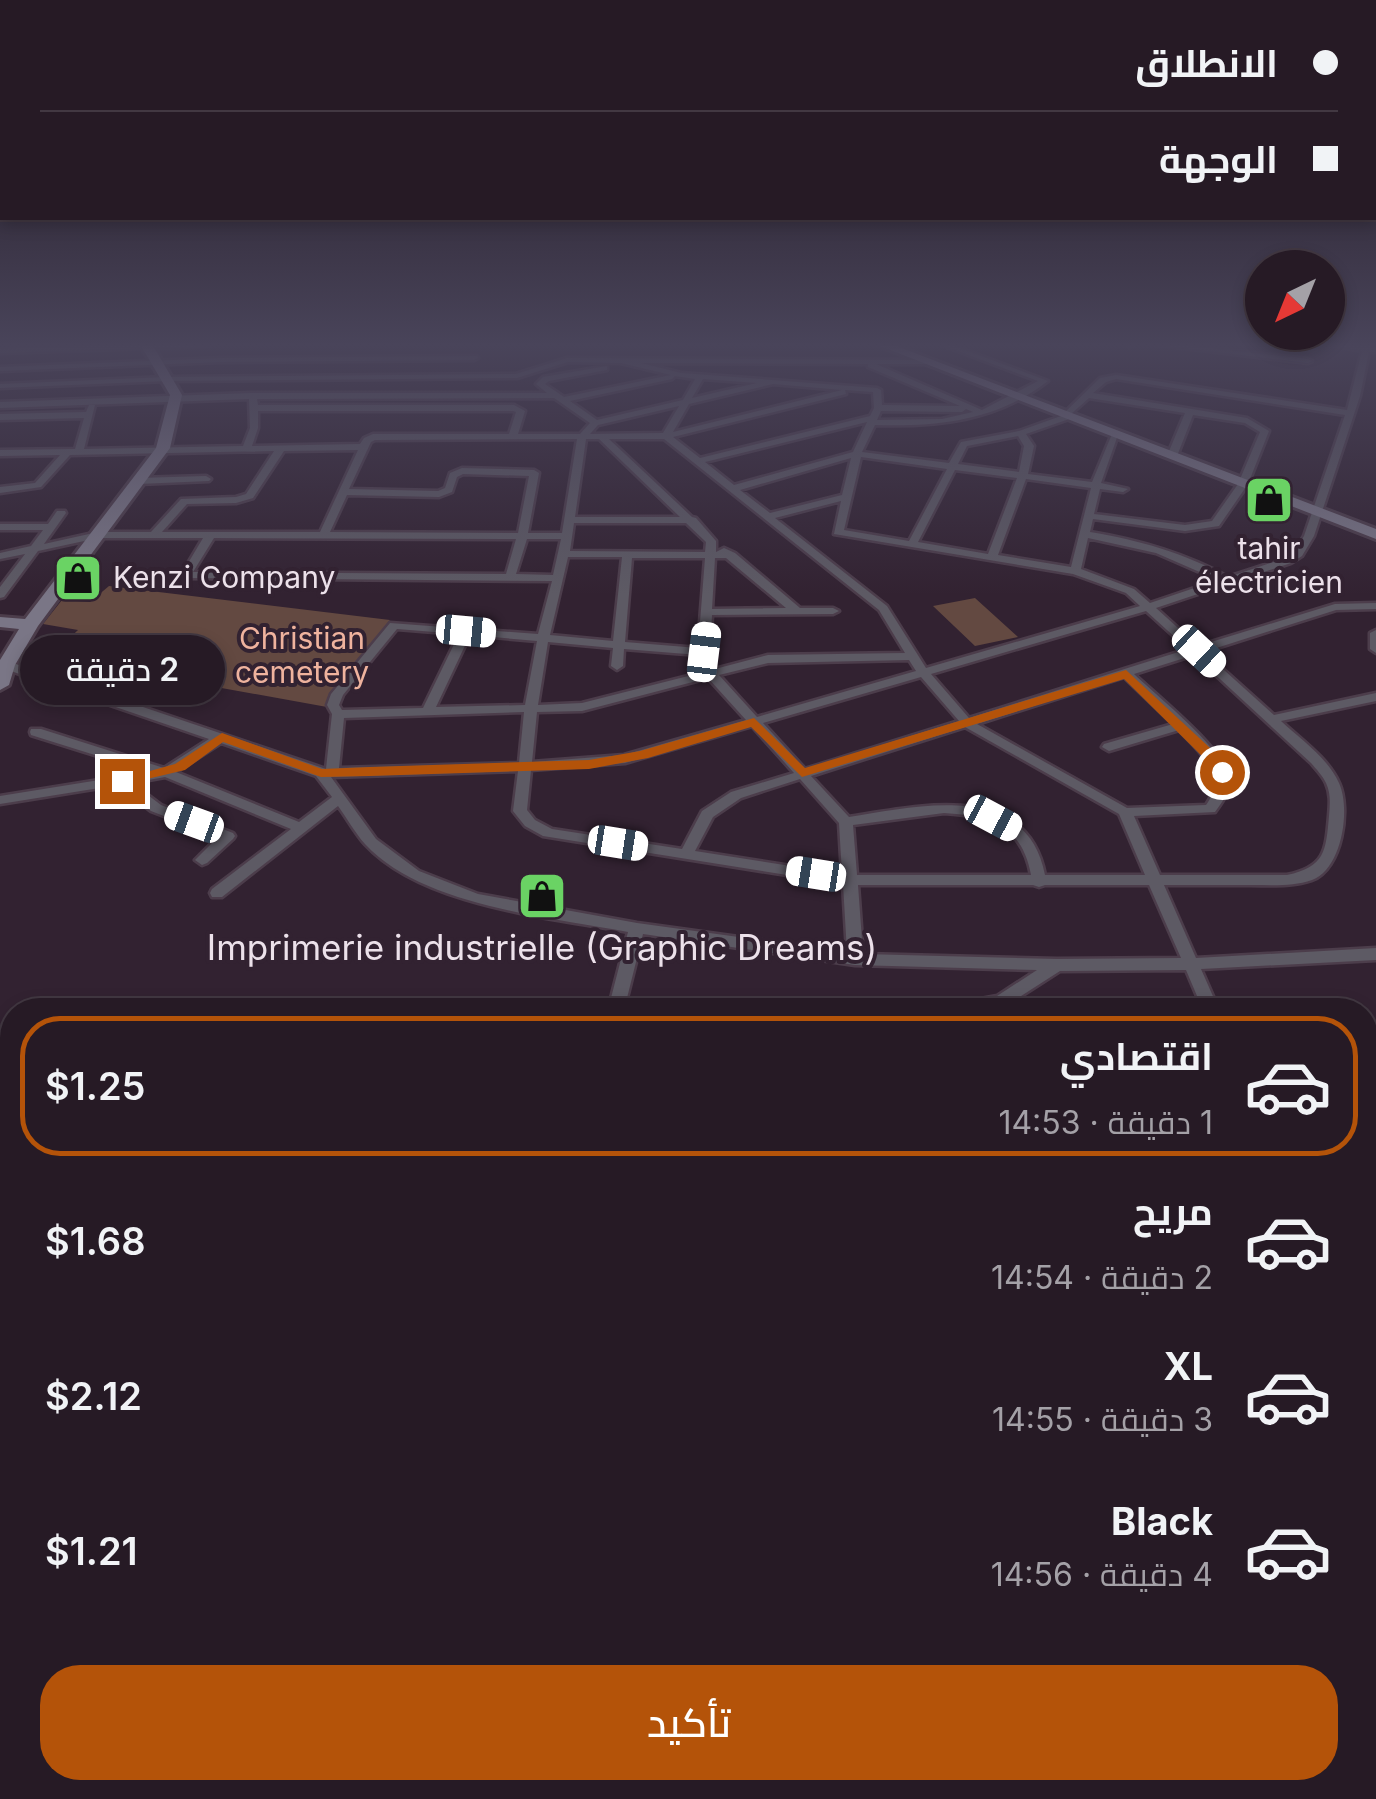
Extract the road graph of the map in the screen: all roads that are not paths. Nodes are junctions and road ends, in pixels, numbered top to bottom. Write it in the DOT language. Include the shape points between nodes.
graph roads {
  1 [pos="84,428"];
  2 [pos="166,428"];
  3 [pos="254,428"];
  4 [pos="515,428"];
  5 [pos="590,428"];
  6 [pos="670,428"];
  7 [pos="699,428"];
  8 [pos="792,428"];
  9 [pos="827,428"];
  10 [pos="869,428"];
  11 [pos="1035,428"];
  12 [pos="1100,428"];
  13 [pos="1183,428"];
  14 [pos="1263,428"];
  15 [pos="1343,428"];
  16 [pos="1022,433"];
  17 [pos="802,434"];
  18 [pos="1116,434"];
  19 [pos="513,436"];
  20 [pos="666,436"];
  21 [pos="582,437"];
  22 [pos="602,437"];
  23 [pos="364,447"];
  24 [pos="163,448"];
  25 [pos="247,448"];
  26 [pos="281,448"];
  27 [pos="73,451"];
  28 [pos="0,453"];
  29 [pos="857,454"];
  30 [pos="1172,456"];
  31 [pos="699,461"];
  32 [pos="950,465"];
  33 [pos="1023,475"];
  34 [pos="206,479"];
  35 [pos="138,481"];
  36 [pos="1243,484"];
  37 [pos="1096,485"];
  38 [pos="1123,488"];
  39 [pos="0,490"];
  40 [pos="732,490"];
  41 [pos="343,492"];
  42 [pos="845,497"];
  43 [pos="61,513"];
  44 [pos="1316,513"];
  45 [pos="1089,516"];
  46 [pos="766,518"];
  47 [pos="570,520"];
  48 [pos="692,520"];
  49 [pos="50,527"];
  50 [pos="0,528"];
  51 [pos="1086,534"];
  52 [pos="1376,534"];
  53 [pos="98,535"];
  54 [pos="154,535"];
  55 [pos="210,536"];
  56 [pos="324,536"];
  57 [pos="567,536"];
  58 [pos="522,537"];
  59 [pos="711,541"];
  60 [pos="912,544"];
  61 [pos="38,548"];
  62 [pos="564,554"];
  63 [pos="627,555"];
  64 [pos="0,556"];
  65 [pos="710,556"];
  66 [pos="730,556"];
  67 [pos="992,557"];
  68 [pos="1075,571"];
  69 [pos="510,578"];
  70 [pos="557,578"];
  71 [pos="1228,582"];
  72 [pos="0,595"];
  73 [pos="1376,606"];
  74 [pos="1148,607"];
  75 [pos="709,612"];
  76 [pos="798,612"];
  77 [pos="833,612"];
  78 [pos="0,622"];
  79 [pos="30,625"];
  80 [pos="466,631"];
  81 [pos="1376,633"];
  82 [pos="543,638"];
  83 [pos="620,645"];
  84 [pos="1376,649"];
  85 [pos="1199,651"];
  86 [pos="704,652"];
  87 [pos="913,656"];
  88 [pos="2,664"];
  89 [pos="617,666"];
  90 [pos="922,671"];
  91 [pos="711,674"];
  92 [pos="1126,674"];
  93 [pos="0,685"];
  94 [pos="1376,696"];
  95 [pos="531,709"];
  96 [pos="428,711"];
  97 [pos="338,714"];
  98 [pos="1272,719"];
  99 [pos="754,722"];
  100 [pos="967,723"];
  101 [pos="1180,726"];
  102 [pos="36,732"];
  103 [pos="222,737"];
  104 [pos="1109,747"];
  105 [pos="524,767"];
  106 [pos="166,773"];
  107 [pos="326,773"];
  108 [pos="802,773"];
  109 [pos="122,781"];
  110 [pos="338,799"];
  111 [pos="0,800"];
  112 [pos="1125,812"];
  113 [pos="846,822"];
  114 [pos="302,828"];
  115 [pos="688,854"];
  116 [pos="202,860"];
  117 [pos="848,880"];
  118 [pos="1039,882"];
  119 [pos="1157,882"];
  120 [pos="217,894"];
  121 [pos="637,928"];
  122 [pos="1376,954"];
  123 [pos="855,959"];
  124 [pos="1190,964"];
  125 [pos="1056,965"];
  126 [pos="619,998"];
  127 [pos="1006,998"];
  128 [pos="1206,998"];
  1 -- 27 [label="street"];
  2 -- 24 [label="street"];
  3 -- 25 [label="street"];
  4 -- 19 [label="street"];
  5 -- 21 [label="street"];
  6 -- 20 [label="street"];
  7 -- 20 [label="street"];
  8 -- 17 [label="street"];
  9 -- 17 [label="street"];
  10 -- 29 [label="street"];
  11 -- 16 [label="street"];
  12 -- 18 [label="street"];
  13 -- 30 [label="street"];
  14 -- 36 [label="street"];
  15 -- 44 [label="street"];
  16 -- 32 [label="street" via="964,444"];
  16 -- 33 [label="street" via="1029,446"];
  17 -- 31 [label="street"];
  18 -- 30 [label="street"];
  18 -- 37 [label="street"];
  19 -- 21 [label="street"];
  19 -- 23 [label="street" via="382,435"];
  20 -- 22 [label="street"];
  20 -- 31 [label="street"];
  21 -- 22 [label="street"];
  21 -- 47 [label="street"];
  22 -- 48 [label="street"];
  23 -- 26 [label="street"];
  23 -- 41 [label="street"];
  24 -- 25 [label="street"];
  24 -- 27 [label="street"];
  24 -- 35 [label="street"];
  25 -- 26 [label="street"];
  26 -- 54 [label="street" via="250,496 184,501"];
  27 -- 28 [label="street"];
  27 -- 39 [label="street" via="38,485"];
  29 -- 32 [label="street"];
  29 -- 40 [label="street"];
  29 -- 42 [label="street"];
  30 -- 36 [label="street"];
  31 -- 40 [label="street"];
  32 -- 33 [label="street"];
  32 -- 60 [label="street"];
  33 -- 37 [label="street"];
  33 -- 67 [label="street"];
  34 -- 35 [label="street"];
  35 -- 53 [label="street"];
  36 -- 44 [label="street"];
  36 -- 45 [label="street" via="1221,521 1207,527"];
  37 -- 38 [label="street"];
  37 -- 45 [label="street"];
  40 -- 46 [label="street"];
  41 -- 56 [label="street"];
  41 -- 58 [label="street" via="439,494 449,490 456,472 528,472 536,476"];
  42 -- 46 [label="street"];
  42 -- 60 [label="street" via="838,532"];
  43 -- 49 [label="street"];
  44 -- 52 [label="street"];
  44 -- 71 [label="street" via="1298,554"];
  45 -- 51 [label="street"];
  46 -- 87 [label="street" via="883,608"];
  47 -- 48 [label="street"];
  47 -- 57 [label="street"];
  48 -- 59 [label="street"];
  49 -- 50 [label="street"];
  49 -- 61 [label="street"];
  51 -- 68 [label="street"];
  51 -- 71 [label="street" via="1183,556"];
  53 -- 54 [label="street"];
  53 -- 61 [label="street"];
  53 -- 79 [label="street"];
  54 -- 55 [label="street"];
  55 -- 56 [label="street"];
  55 -- 69 [label="street" via="186,575"];
  56 -- 58 [label="street"];
  57 -- 58 [label="street"];
  57 -- 62 [label="street"];
  58 -- 69 [label="street"];
  59 -- 65 [label="street"];
  59 -- 66 [label="street"];
  60 -- 67 [label="street"];
  61 -- 64 [label="street"];
  61 -- 72 [label="street"];
  62 -- 63 [label="street"];
  62 -- 70 [label="street"];
  63 -- 65 [label="street"];
  63 -- 83 [label="street"];
  65 -- 66 [label="street"];
  65 -- 75 [label="street"];
  66 -- 76 [label="street"];
  67 -- 68 [label="street"];
  68 -- 74 [label="street" via="1130,591"];
  69 -- 70 [label="street"];
  70 -- 82 [label="street"];
  71 -- 74 [label="street"];
  73 -- 85 [label="street" via="1335,607"];
  74 -- 85 [label="street"];
  74 -- 90 [label="street"];
  75 -- 76 [label="street"];
  75 -- 86 [label="street"];
  76 -- 77 [label="street"];
  78 -- 79 [label="street"];
  79 -- 88 [label="street"];
  80 -- 82 [label="street"];
  80 -- 96 [label="street"];
  80 -- 97 [label="street" via="388,628 337,694"];
  81 -- 84 [label="street"];
  82 -- 83 [label="street"];
  82 -- 95 [label="street"];
  83 -- 86 [label="street"];
  83 -- 89 [label="street"];
  85 -- 92 [label="street"];
  85 -- 98 [label="street"];
  86 -- 91 [label="street"];
  87 -- 90 [label="street"];
  87 -- 91 [label="street" via="768,659"];
  88 -- 93 [label="street"];
  88 -- 103 [label="street"];
  90 -- 99 [label="street"];
  90 -- 100 [label="street"];
  91 -- 95 [label="street" via="602,704"];
  91 -- 99 [label="street"];
  92 -- 100 [label="street"];
  92 -- 101 [label="street"];
  94 -- 98 [label="street"];
  95 -- 96 [label="street"];
  95 -- 105 [label="street"];
  96 -- 97 [label="street"];
  97 -- 107 [label="street"];
  98 -- 119 [label="street" via="1332,781 1337,824 1326,862 1311,875 1287,880"];
  99 -- 105 [label="street" via="625,758"];
  99 -- 108 [label="street"];
  100 -- 108 [label="street"];
  100 -- 112 [label="street"];
  101 -- 104 [label="street"];
  101 -- 112 [label="street" via="1218,764 1218,800 1196,812"];
  102 -- 106 [label="street"];
  103 -- 106 [label="street"];
  103 -- 107 [label="street"];
  105 -- 107 [label="street"];
  105 -- 115 [label="street" via="520,811 530,824"];
  106 -- 109 [label="street"];
  106 -- 114 [label="street"];
  107 -- 110 [label="street"];
  108 -- 113 [label="street"];
  108 -- 115 [label="street" via="715,807"];
  109 -- 111 [label="street"];
  109 -- 116 [label="street" via="156,808 228,836"];
  110 -- 114 [label="street"];
  110 -- 121 [label="street" via="372,842 440,887"];
  112 -- 119 [label="street"];
  113 -- 117 [label="street"];
  113 -- 118 [label="street" via="974,811 1025,839"];
  114 -- 120 [label="street"];
  115 -- 117 [label="street"];
  117 -- 118 [label="street"];
  117 -- 123 [label="street"];
  118 -- 119 [label="street"];
  119 -- 124 [label="street"];
  121 -- 123 [label="street"];
  121 -- 126 [label="street"];
  122 -- 124 [label="street"];
  123 -- 125 [label="street"];
  124 -- 125 [label="street"];
  124 -- 128 [label="street"];
  125 -- 127 [label="street"];
}
